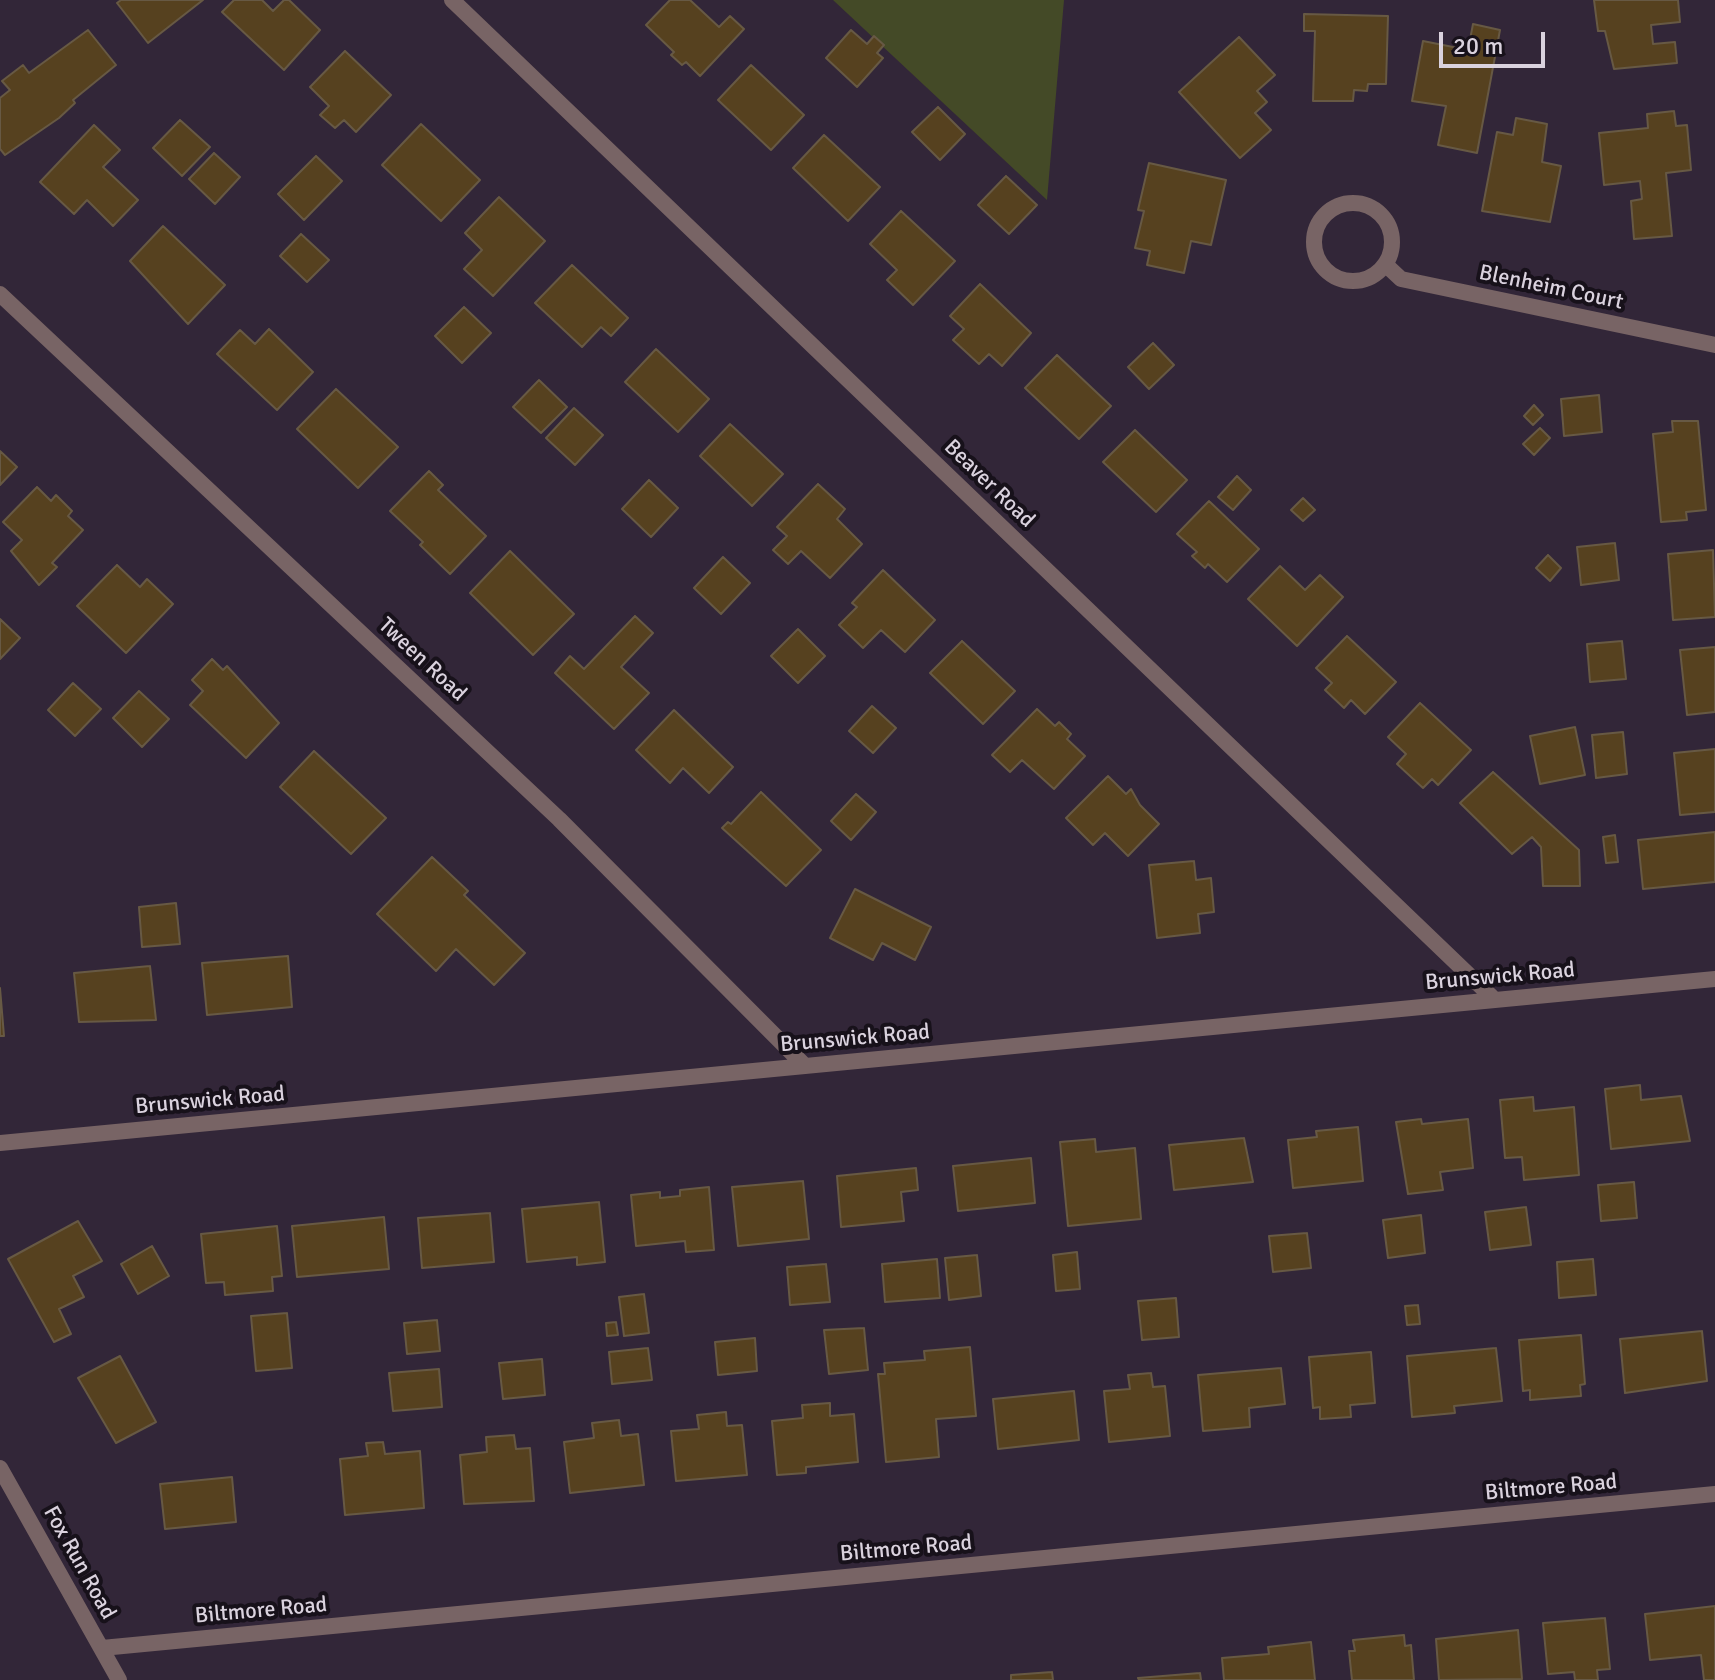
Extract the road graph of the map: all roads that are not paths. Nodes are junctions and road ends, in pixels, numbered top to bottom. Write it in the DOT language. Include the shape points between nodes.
graph roads {
  1 [pos="452,0"];
  2 [pos="1385,264"];
  3 [pos="0,294"];
  4 [pos="1715,345"];
  5 [pos="1715,979"];
  6 [pos="1495,1000"];
  7 [pos="805,1066"];
  8 [pos="0,1143"];
  9 [pos="0,1468"];
  10 [pos="1715,1494"];
  11 [pos="102,1648"];
  12 [pos="119,1680"];
  1 -- 6 [label="street, Beaver Road"];
  2 -- 2 [label="street" via="1390,251 1387,224 1368,206 1341,204 1320,220 1314,246 1326,270 1350,281 1363,280"];
  2 -- 4 [label="street, Blenheim Court" via="1401,279"];
  3 -- 7 [label="street, Tween Road" via="559,819"];
  5 -- 6 [label="street, Brunswick Road"];
  6 -- 7 [label="street, Brunswick Road"];
  7 -- 8 [label="street, Brunswick Road"];
  9 -- 11 [label="street, Fox Run Road"];
  10 -- 11 [label="street, Biltmore Road"];
  11 -- 12 [label="street, Fox Run Road"];
}
